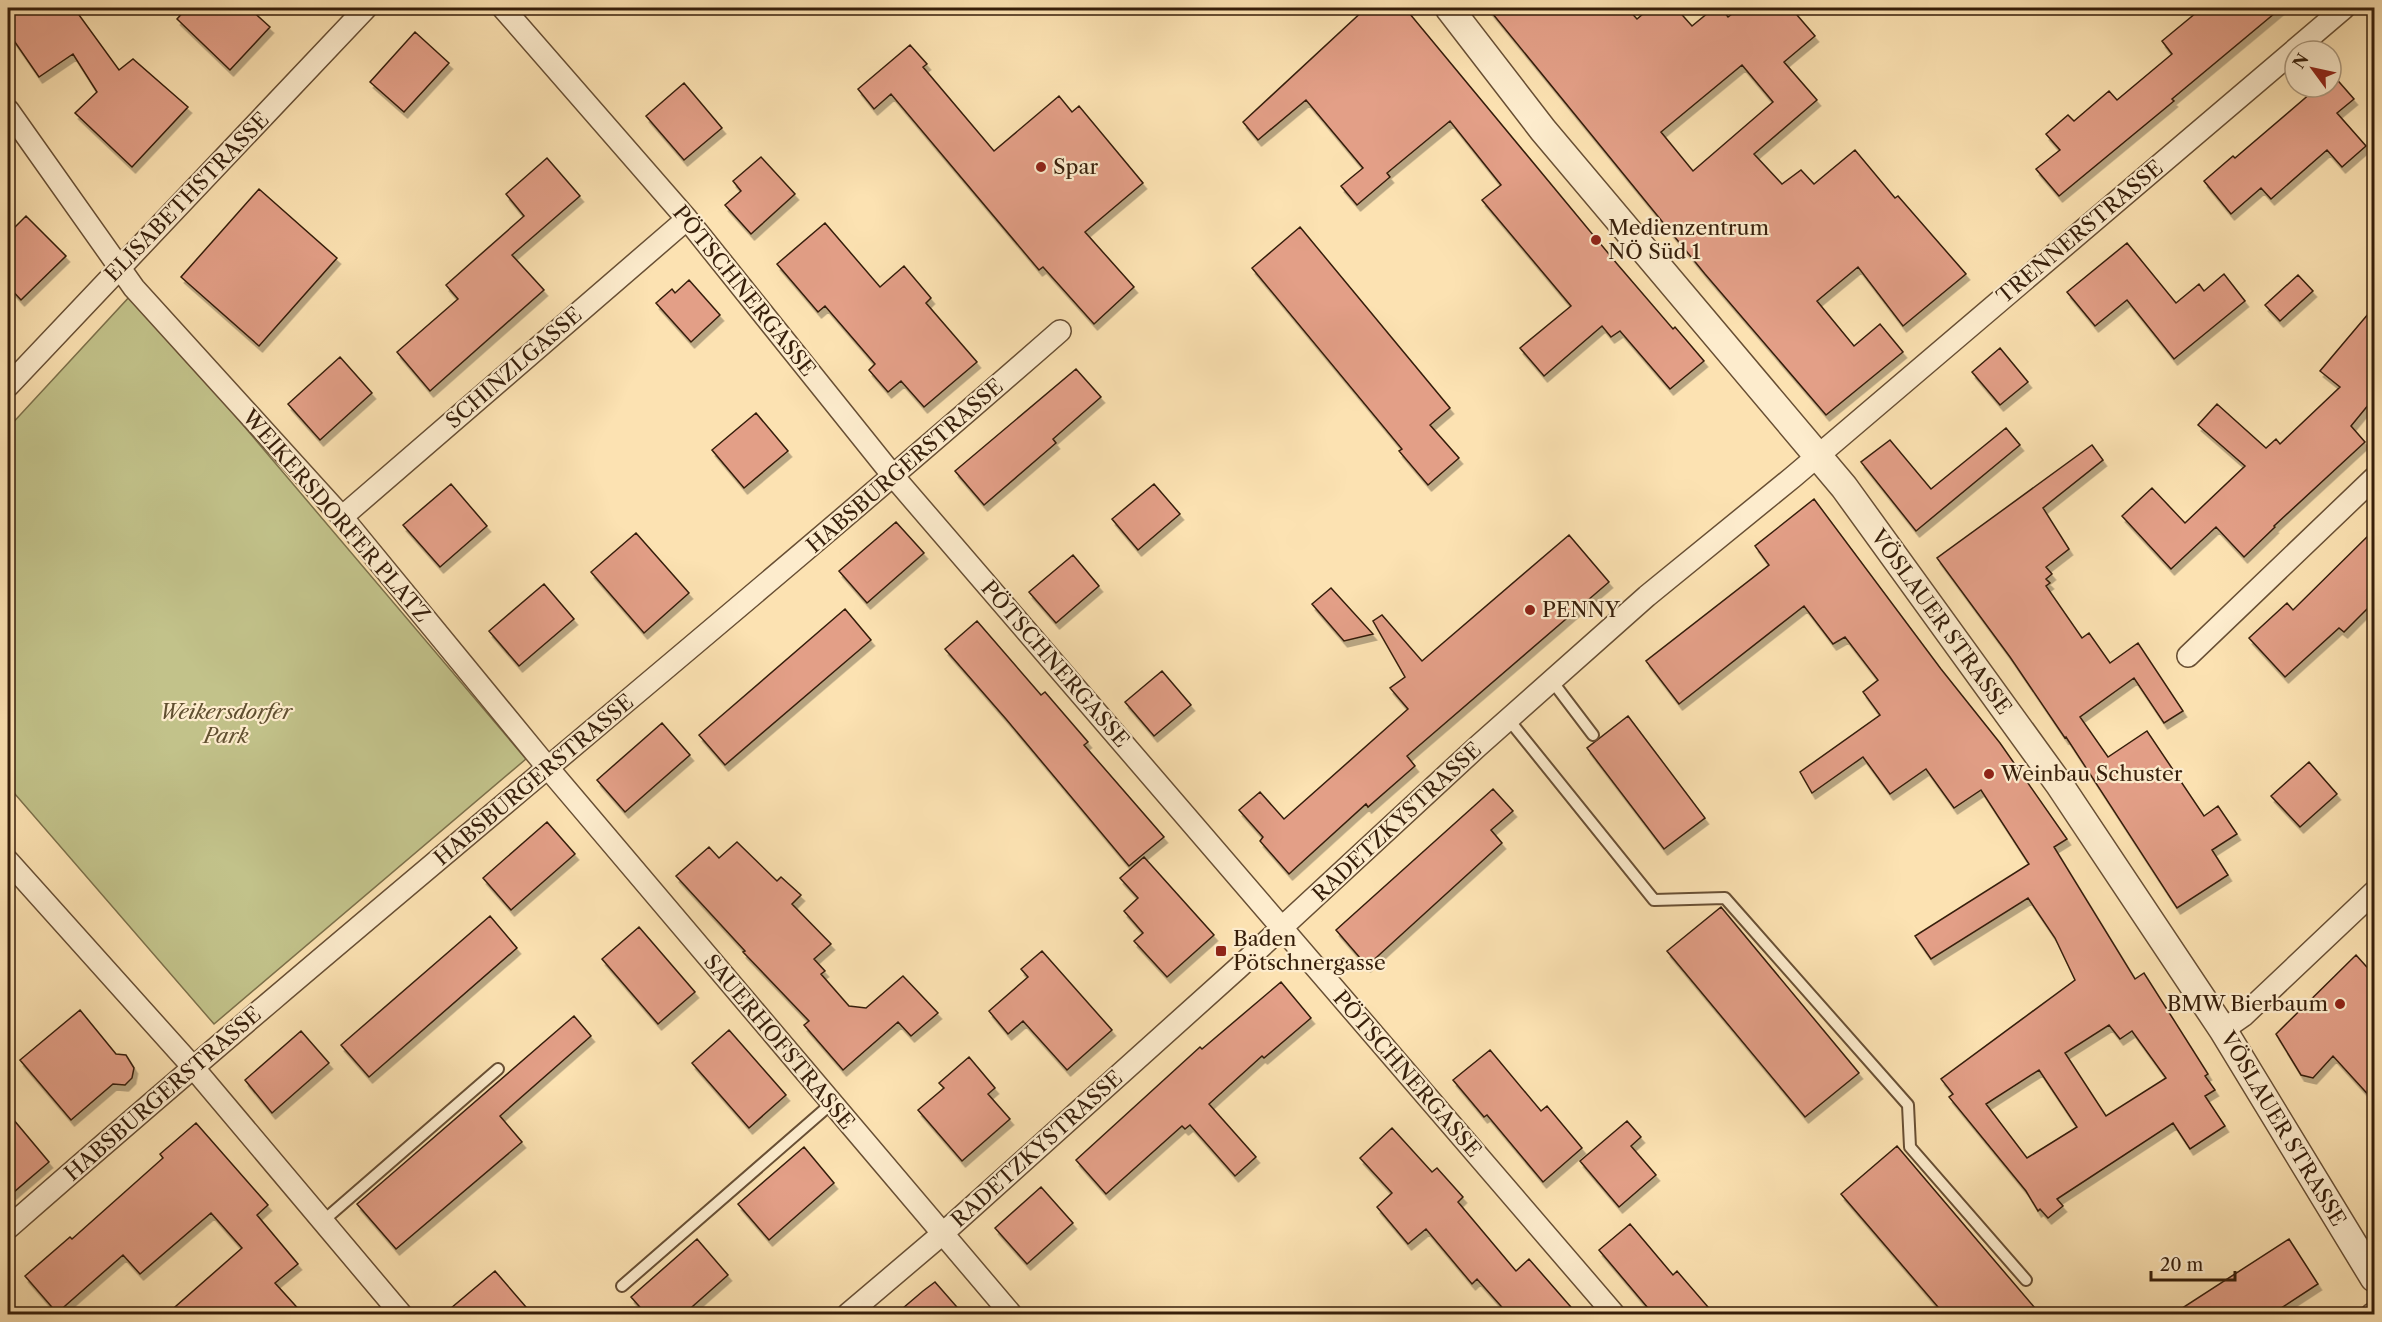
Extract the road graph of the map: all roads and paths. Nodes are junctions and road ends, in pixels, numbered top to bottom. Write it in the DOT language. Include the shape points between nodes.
graph roads {
  1 [pos="366,8"];
  2 [pos="503,8"];
  3 [pos="1449,8"];
  4 [pos="2344,8"];
  5 [pos="8,110"];
  6 [pos="687,219"];
  7 [pos="119,268"];
  8 [pos="1060,331"];
  9 [pos="8,386"];
  10 [pos="1817,456"];
  11 [pos="894,477"];
  12 [pos="2374,478"];
  13 [pos="342,517"];
  14 [pos="2188,656"];
  15 [pos="1552,681"];
  16 [pos="1509,720"];
  17 [pos="1593,735"];
  18 [pos="548,768"];
  19 [pos="8,861"];
  20 [pos="2374,892"];
  21 [pos="1282,929"];
  22 [pos="2223,1030"];
  23 [pos="192,1066"];
  24 [pos="498,1069"];
  25 [pos="831,1104"];
  26 [pos="323,1221"];
  27 [pos="8,1228"];
  28 [pos="941,1234"];
  29 [pos="2374,1278"];
  30 [pos="2026,1280"];
  31 [pos="622,1286"];
  32 [pos="401,1314"];
  33 [pos="848,1314"];
  34 [pos="1011,1314"];
  35 [pos="1614,1314"];
  1 -- 7 [label="street, ELISABETHSTRASSE"];
  2 -- 6 [label="street, PÖTSCHNERGASSE"];
  3 -- 10 [label="street, VÖSLAUER STRASSE" via="1544,130"];
  4 -- 10 [label="street, TRENNERSTRASSE"];
  5 -- 7 [label="street"];
  6 -- 11 [label="street, PÖTSCHNERGASSE"];
  6 -- 13 [label="street, SCHINZLGASSE"];
  7 -- 9 [label="street, ELISABETHSTRASSE"];
  7 -- 13 [label="street, WEIKERSDORFER PLATZ"];
  8 -- 11 [label="street, HABSBURGERSTRASSE"];
  10 -- 15 [label="street, RADETZKYSTRASSE" via="1647,596"];
  10 -- 22 [label="street, VÖSLAUER STRASSE" via="1844,487 2059,784"];
  11 -- 18 [label="street, HABSBURGERSTRASSE"];
  11 -- 21 [label="street, PÖTSCHNERGASSE"];
  12 -- 14 [label="street"];
  13 -- 18 [label="street, WEIKERSDORFER PLATZ"];
  15 -- 16 [label="street, RADETZKYSTRASSE"];
  15 -- 17 [label="lane"];
  16 -- 21 [label="street, RADETZKYSTRASSE"];
  16 -- 30 [label="lane" via="1654,900 1725,898 1908,1105 1910,1147"];
  18 -- 23 [label="street, HABSBURGERSTRASSE"];
  18 -- 25 [label="street, SAUERHOFSTRASSE"];
  19 -- 23 [label="street"];
  20 -- 22 [label="street" via="2243,1016"];
  21 -- 28 [label="street, RADETZKYSTRASSE"];
  21 -- 35 [label="street, PÖTSCHNERGASSE"];
  22 -- 29 [label="street, VÖSLAUER STRASSE"];
  23 -- 26 [label="street"];
  23 -- 27 [label="street, HABSBURGERSTRASSE"];
  24 -- 26 [label="lane"];
  25 -- 28 [label="street, SAUERHOFSTRASSE"];
  25 -- 31 [label="lane"];
  26 -- 32 [label="street"];
  28 -- 33 [label="street, RADETZKYSTRASSE"];
  28 -- 34 [label="street, SAUERHOFSTRASSE"];
}
